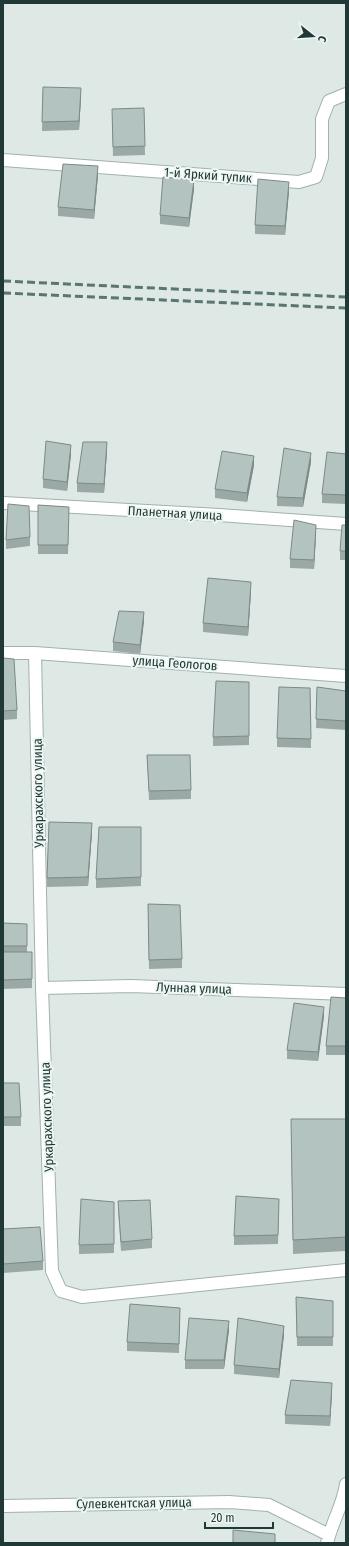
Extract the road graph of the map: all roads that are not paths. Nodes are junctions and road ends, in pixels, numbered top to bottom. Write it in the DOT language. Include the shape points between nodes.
graph roads {
  1 [pos="346,94"];
  2 [pos="3,160"];
  3 [pos="3,503"];
  4 [pos="346,524"];
  5 [pos="3,653"];
  6 [pos="35,653"];
  7 [pos="346,676"];
  8 [pos="42,988"];
  9 [pos="346,994"];
  10 [pos="346,1270"];
  11 [pos="346,1484"];
  12 [pos="345,1498"];
  13 [pos="3,1506"];
  14 [pos="328,1539"];
  1 -- 2 [label="street, 1-й Яркий тупик" via="328,101 322,118 322,158 316,176 299,182"];
  3 -- 4 [label="street, Планетная улица"];
  5 -- 6 [label="street, улица Геологов"];
  6 -- 7 [label="street, улица Геологов"];
  6 -- 8 [label="street, Уркарахского улица"];
  8 -- 9 [label="street, Лунная улица" via="131,986"];
  8 -- 10 [label="street, Уркарахского улица" via="52,1271 61,1291 82,1297"];
  11 -- 12 [label="street"];
  12 -- 14 [label="street"];
  13 -- 14 [label="street, Сулевкентская улица" via="229,1502 269,1505"];
}
